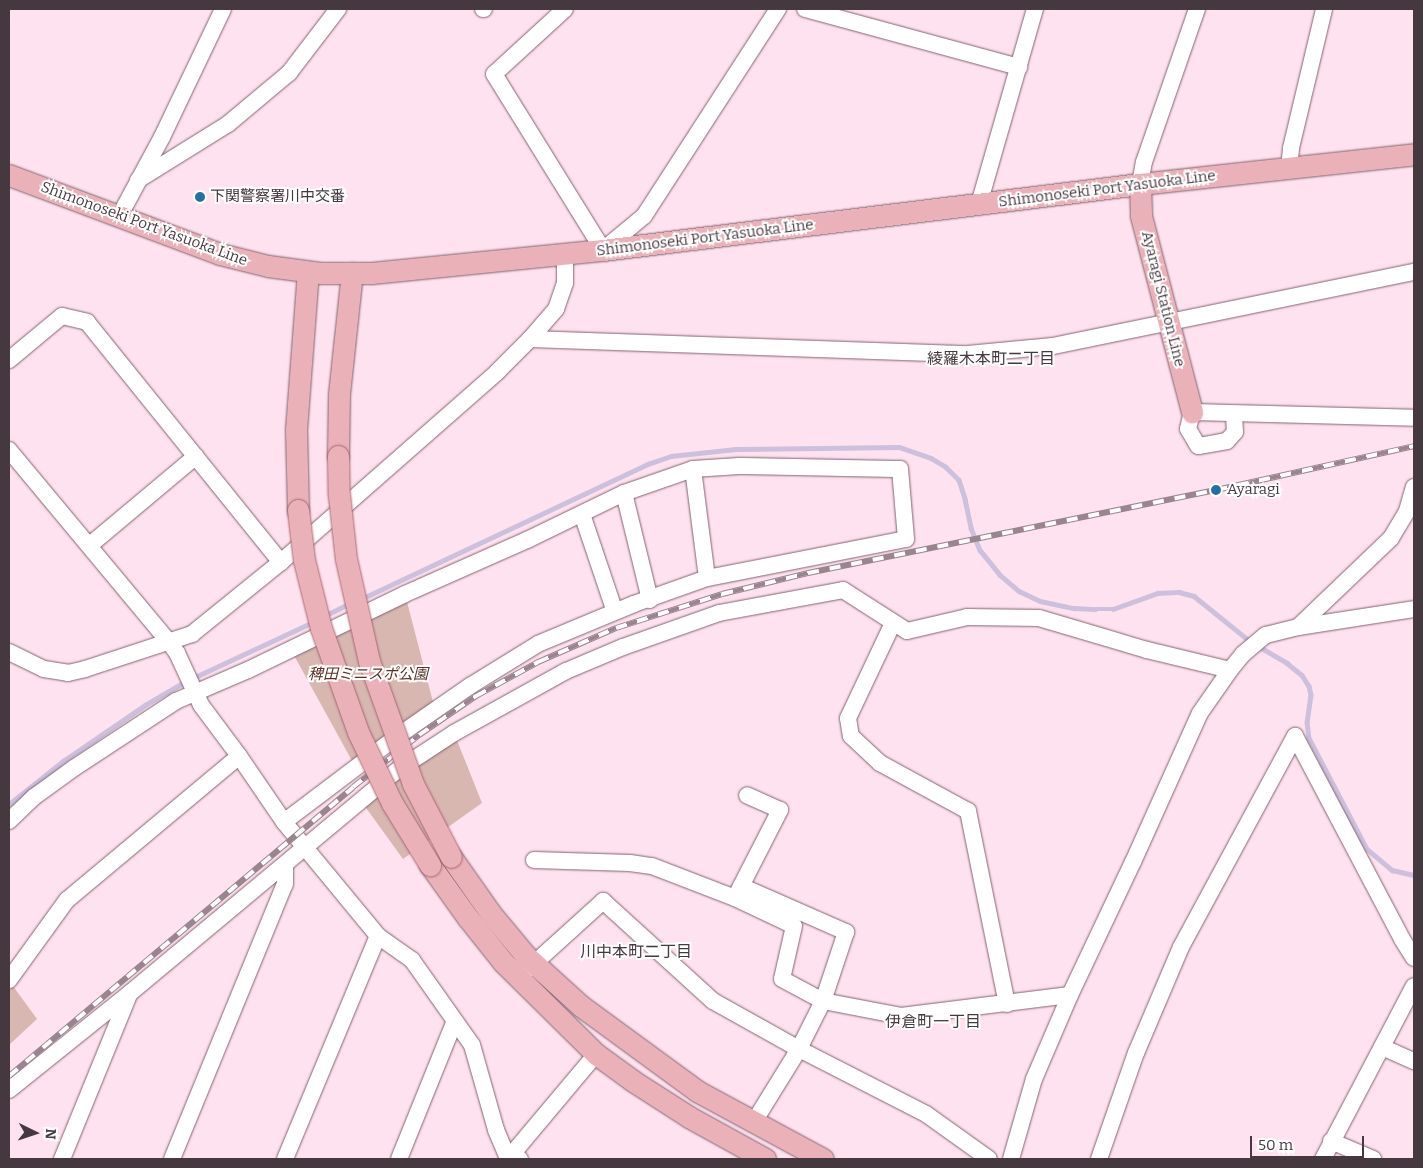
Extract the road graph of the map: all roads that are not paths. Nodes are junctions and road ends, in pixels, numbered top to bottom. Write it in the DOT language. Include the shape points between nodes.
graph roads {
  1 [pos="223,9"];
  2 [pos="338,9"];
  3 [pos="565,9"];
  4 [pos="778,9"];
  5 [pos="805,9"];
  6 [pos="1035,9"];
  7 [pos="1197,9"];
  8 [pos="1324,9"];
  9 [pos="1019,67"];
  10 [pos="1414,154"];
  11 [pos="1289,168"];
  12 [pos="9,175"];
  13 [pos="138,180"];
  14 [pos="1140,184"];
  15 [pos="979,204"];
  16 [pos="120,215"];
  17 [pos="603,250"];
  18 [pos="564,254"];
  19 [pos="308,272"];
  20 [pos="1414,272"];
  21 [pos="352,273"];
  22 [pos="1169,321"];
  23 [pos="530,339"];
  24 [pos="9,360"];
  25 [pos="1192,412"];
  26 [pos="1234,414"];
  27 [pos="1414,418"];
  28 [pos="9,450"];
  29 [pos="196,456"];
  30 [pos="693,469"];
  31 [pos="1414,487"];
  32 [pos="624,493"];
  33 [pos="582,514"];
  34 [pos="1414,526"];
  35 [pos="1398,529"];
  36 [pos="90,545"];
  37 [pos="281,562"];
  38 [pos="707,578"];
  39 [pos="650,600"];
  40 [pos="1414,609"];
  41 [pos="616,612"];
  42 [pos="893,623"];
  43 [pos="1298,627"];
  44 [pos="169,642"];
  45 [pos="9,652"];
  46 [pos="1230,670"];
  47 [pos="191,684"];
  48 [pos="239,756"];
  49 [pos="747,795"];
  50 [pos="9,822"];
  51 [pos="284,822"];
  52 [pos="306,848"];
  53 [pos="534,860"];
  54 [pos="285,866"];
  55 [pos="738,892"];
  56 [pos="378,936"];
  57 [pos="1414,958"];
  58 [pos="534,963"];
  59 [pos="518,978"];
  60 [pos="9,980"];
  61 [pos="1414,986"];
  62 [pos="130,993"];
  63 [pos="1070,995"];
  64 [pos="823,1001"];
  65 [pos="1007,1004"];
  66 [pos="454,1022"];
  67 [pos="1382,1047"];
  68 [pos="799,1049"];
  69 [pos="596,1054"];
  70 [pos="1414,1061"];
  71 [pos="9,1090"];
  72 [pos="754,1122"];
  73 [pos="1331,1141"];
  74 [pos="62,1159"];
  75 [pos="172,1159"];
  76 [pos="285,1159"];
  77 [pos="399,1159"];
  78 [pos="512,1159"];
  79 [pos="765,1159"];
  80 [pos="823,1159"];
  81 [pos="988,1159"];
  82 [pos="1011,1159"];
  83 [pos="1100,1159"];
  84 [pos="1323,1159"];
  85 [pos="1373,1159"];
  1 -- 13 [label="street"];
  2 -- 13 [label="street" via="289,73 228,124"];
  3 -- 17 [label="street" via="494,74"];
  4 -- 17 [label="street" via="644,216"];
  5 -- 9 [label="street"];
  6 -- 9 [label="street"];
  7 -- 14 [label="street" via="1144,162"];
  8 -- 11 [label="street"];
  9 -- 15 [label="street"];
  10 -- 11 [label="main road, Shimonoseki Port Yasuoka Line"];
  11 -- 14 [label="main road, Shimonoseki Port Yasuoka Line"];
  12 -- 16 [label="main road, Shimonoseki Port Yasuoka Line"];
  13 -- 16 [label="street"];
  14 -- 15 [label="main road, Shimonoseki Port Yasuoka Line"];
  14 -- 22 [label="main road, Ayaragi Station Line" via="1141,216"];
  15 -- 17 [label="main road, Shimonoseki Port Yasuoka Line"];
  16 -- 19 [label="main road, Shimonoseki Port Yasuoka Line" via="220,254"];
  17 -- 18 [label="main road, Shimonoseki Port Yasuoka Line"];
  18 -- 21 [label="main road, Shimonoseki Port Yasuoka Line"];
  18 -- 23 [label="street" via="565,284 556,309"];
  19 -- 21 [label="main road, Shimonoseki Port Yasuoka Line"];
  19 -- 59 [label="main road, bridge" via="296,430 298,510 304,560 321,628 358,732 392,802 430,865 468,918"];
  20 -- 22 [label="street"];
  21 -- 58 [label="main road, bridge" via="339,394 339,495 346,559 369,662 413,784 451,857 491,914"];
  22 -- 23 [label="street" via="1052,346 968,354"];
  22 -- 25 [label="main road, Ayaragi Station Line"];
  23 -- 37 [label="street"];
  24 -- 29 [label="street" via="62,316 87,322"];
  25 -- 26 [label="street"];
  25 -- 26 [label="street" via="1188,429 1198,446 1227,441 1235,432"];
  26 -- 27 [label="street"];
  28 -- 36 [label="street"];
  29 -- 36 [label="street"];
  29 -- 37 [label="street"];
  30 -- 32 [label="street"];
  30 -- 38 [label="street"];
  30 -- 38 [label="street" via="739,466 900,469 906,539"];
  31 -- 35 [label="street"];
  32 -- 33 [label="street"];
  32 -- 39 [label="street"];
  33 -- 41 [label="street"];
  33 -- 47 [label="street" via="248,670"];
  34 -- 35 [label="street"];
  35 -- 43 [label="street"];
  36 -- 44 [label="street"];
  37 -- 44 [label="street" via="192,634"];
  38 -- 39 [label="street"];
  39 -- 41 [label="street"];
  40 -- 43 [label="street"];
  41 -- 51 [label="street" via="538,644 470,686"];
  42 -- 46 [label="street" via="907,631 967,616 1039,618 1147,650"];
  42 -- 52 [label="street" via="843,590 719,613 623,647 566,671 454,733 400,769"];
  42 -- 65 [label="street" via="848,718 851,736 880,763 968,811"];
  43 -- 46 [label="street" via="1263,638"];
  44 -- 45 [label="street" via="68,673 44,669"];
  44 -- 47 [label="street"];
  46 -- 63 [label="street" via="1200,713"];
  47 -- 48 [label="street" via="201,705"];
  47 -- 50 [label="street" via="176,701 34,796"];
  48 -- 51 [label="street"];
  48 -- 60 [label="street" via="67,900"];
  49 -- 55 [label="street" via="780,810"];
  51 -- 52 [label="street"];
  52 -- 54 [label="street"];
  52 -- 56 [label="street"];
  53 -- 55 [label="street" via="652,866"];
  54 -- 62 [label="street"];
  54 -- 75 [label="street" via="285,884"];
  55 -- 64 [label="street" via="794,926 782,979"];
  55 -- 64 [label="street" via="846,932"];
  56 -- 66 [label="street" via="412,960"];
  56 -- 76 [label="street"];
  57 -- 83 [label="street" via="1294,736 1181,947 1136,1053"];
  58 -- 59 [label="street"];
  58 -- 68 [label="street" via="603,901 713,1001"];
  58 -- 72 [label="main road" via="581,1006 640,1051 696,1091"];
  59 -- 69 [label="main road"];
  61 -- 67 [label="street"];
  62 -- 71 [label="street"];
  62 -- 74 [label="street"];
  63 -- 65 [label="street"];
  63 -- 82 [label="street" via="1034,1079"];
  64 -- 65 [label="street" via="902,1016"];
  64 -- 68 [label="street"];
  66 -- 77 [label="street"];
  66 -- 78 [label="street" via="472,1045 496,1130"];
  67 -- 70 [label="street"];
  67 -- 73 [label="street"];
  68 -- 72 [label="street"];
  68 -- 81 [label="street" via="926,1114"];
  69 -- 78 [label="street"];
  69 -- 79 [label="main road" via="689,1117"];
  72 -- 80 [label="main road"];
  73 -- 84 [label="street"];
  73 -- 85 [label="street"];
}
